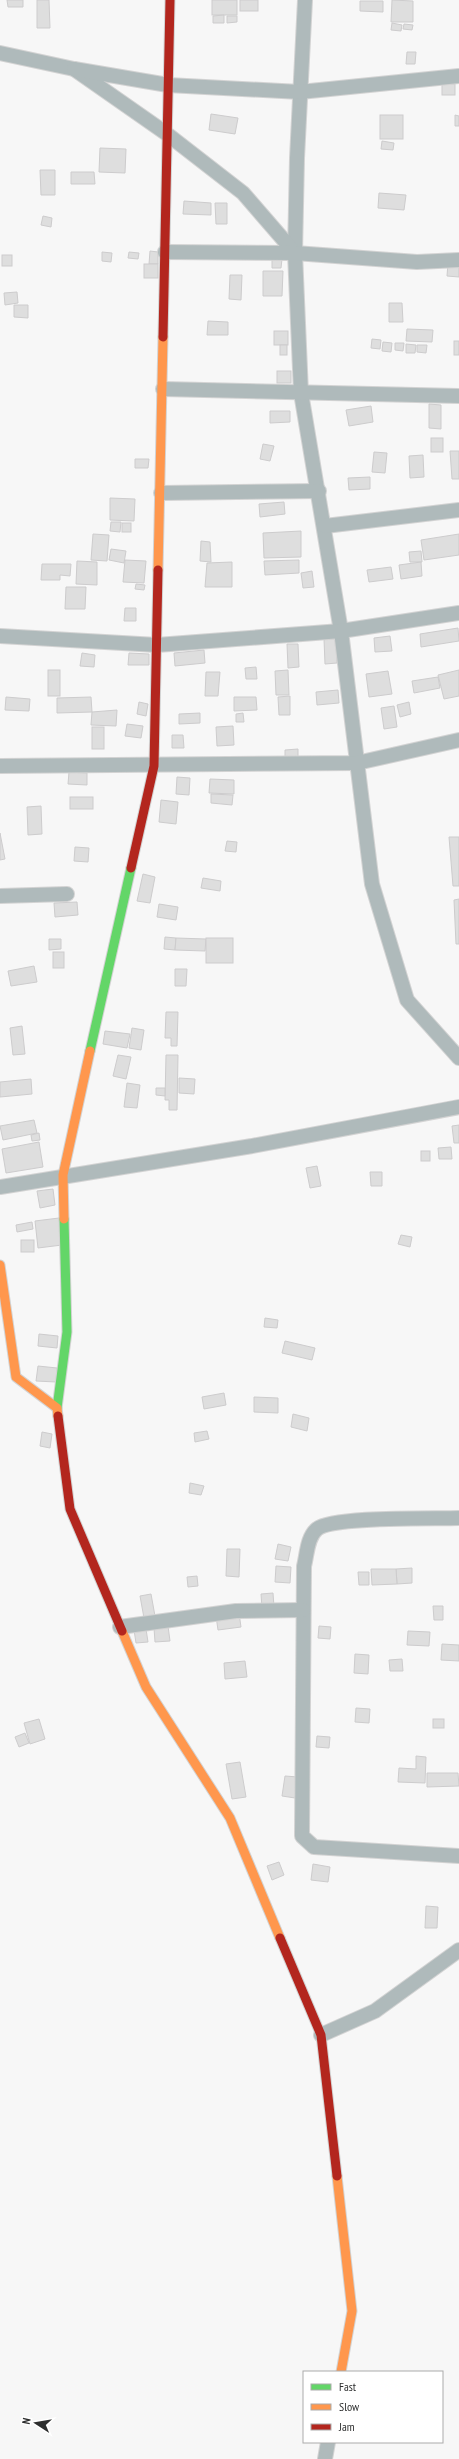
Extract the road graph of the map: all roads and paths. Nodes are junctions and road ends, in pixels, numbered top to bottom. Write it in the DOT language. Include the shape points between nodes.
graph roads {
  1 [pos="170,0"];
  2 [pos="305,0"];
  3 [pos="0,53"];
  4 [pos="74,69"];
  5 [pos="459,76"];
  6 [pos="168,85"];
  7 [pos="300,92"];
  8 [pos="167,134"];
  9 [pos="165,252"];
  10 [pos="295,253"];
  11 [pos="459,260"];
  12 [pos="163,389"];
  13 [pos="301,393"];
  14 [pos="459,396"];
  15 [pos="319,491"];
  16 [pos="161,493"];
  17 [pos="459,510"];
  18 [pos="325,526"];
  19 [pos="459,613"];
  20 [pos="341,631"];
  21 [pos="0,636"];
  22 [pos="157,645"];
  23 [pos="459,740"];
  24 [pos="357,763"];
  25 [pos="0,766"];
  26 [pos="154,766"];
  27 [pos="67,894"];
  28 [pos="0,896"];
  29 [pos="459,1058"];
  30 [pos="459,1107"];
  31 [pos="63,1175"];
  32 [pos="0,1187"];
  33 [pos="0,1265"];
  34 [pos="57,1408"];
  35 [pos="459,1518"];
  36 [pos="304,1610"];
  37 [pos="120,1627"];
  38 [pos="459,1856"];
  39 [pos="459,1950"];
  40 [pos="321,2035"];
  41 [pos="341,2371"];
  42 [pos="328,2443"];
  43 [pos="325,2459"];
  1 -- 6 [label="street"];
  2 -- 7 [label="street"];
  3 -- 4 [label="street"];
  4 -- 6 [label="street"];
  4 -- 8 [label="street"];
  5 -- 7 [label="street"];
  6 -- 7 [label="street"];
  6 -- 8 [label="street"];
  7 -- 10 [label="street"];
  8 -- 9 [label="street"];
  8 -- 10 [label="street" via="243,193"];
  9 -- 10 [label="street"];
  9 -- 12 [label="street"];
  10 -- 11 [label="street" via="417,262"];
  10 -- 13 [label="street"];
  12 -- 13 [label="street"];
  12 -- 16 [label="street"];
  13 -- 14 [label="street"];
  13 -- 15 [label="street"];
  15 -- 16 [label="street"];
  15 -- 18 [label="street"];
  16 -- 22 [label="street"];
  17 -- 18 [label="street"];
  18 -- 20 [label="street"];
  19 -- 20 [label="street"];
  20 -- 22 [label="street"];
  20 -- 24 [label="street"];
  21 -- 22 [label="street"];
  22 -- 26 [label="street"];
  23 -- 24 [label="street"];
  24 -- 26 [label="street"];
  24 -- 29 [label="street" via="372,884 407,1000"];
  25 -- 26 [label="street"];
  26 -- 31 [label="street"];
  27 -- 28 [label="street"];
  30 -- 31 [label="street" via="252,1146"];
  31 -- 32 [label="street"];
  31 -- 34 [label="street" via="67,1332"];
  33 -- 34 [label="street" via="16,1377"];
  34 -- 37 [label="street" via="70,1509"];
  35 -- 36 [label="street" via="387,1519 330,1524 318,1528 311,1535 304,1566"];
  36 -- 37 [label="street" via="236,1611"];
  36 -- 38 [label="street" via="302,1836 314,1847"];
  37 -- 40 [label="street" via="146,1687 230,1818"];
  39 -- 40 [label="street" via="375,2011"];
  40 -- 41 [label="street" via="352,2311"];
  42 -- 43 [label="street"];
}
